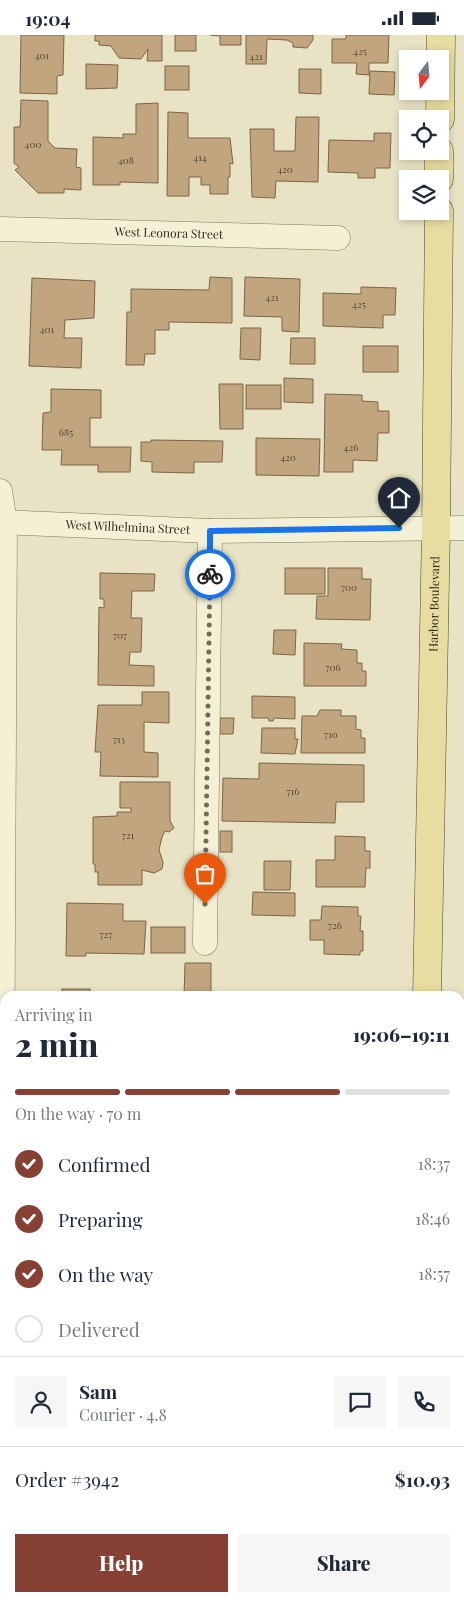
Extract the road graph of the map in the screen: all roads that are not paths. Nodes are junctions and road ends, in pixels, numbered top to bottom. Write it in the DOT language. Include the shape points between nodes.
graph roads {
  1 [pos="441,35"];
  2 [pos="440,110"];
  3 [pos="439,220"];
  4 [pos="0,229"];
  5 [pos="338,238"];
  6 [pos="0,491"];
  7 [pos="2,522"];
  8 [pos="436,528"];
  9 [pos="464,528"];
  10 [pos="210,531"];
  11 [pos="204,943"];
  12 [pos="2,991"];
  13 [pos="427,991"];
  1 -- 2 [label="main road"];
  3 -- 8 [label="main road, Harbor Boulevard"];
  4 -- 5 [label="street, West Leonora Street"];
  6 -- 7 [label="street"];
  7 -- 10 [label="street, West Wilhelmina Street"];
  7 -- 12 [label="street"];
  8 -- 9 [label="street, West Wilhelmina Street"];
  8 -- 10 [label="street, West Wilhelmina Street"];
  8 -- 13 [label="main road, Harbor Boulevard"];
  10 -- 11 [label="street"];
}
